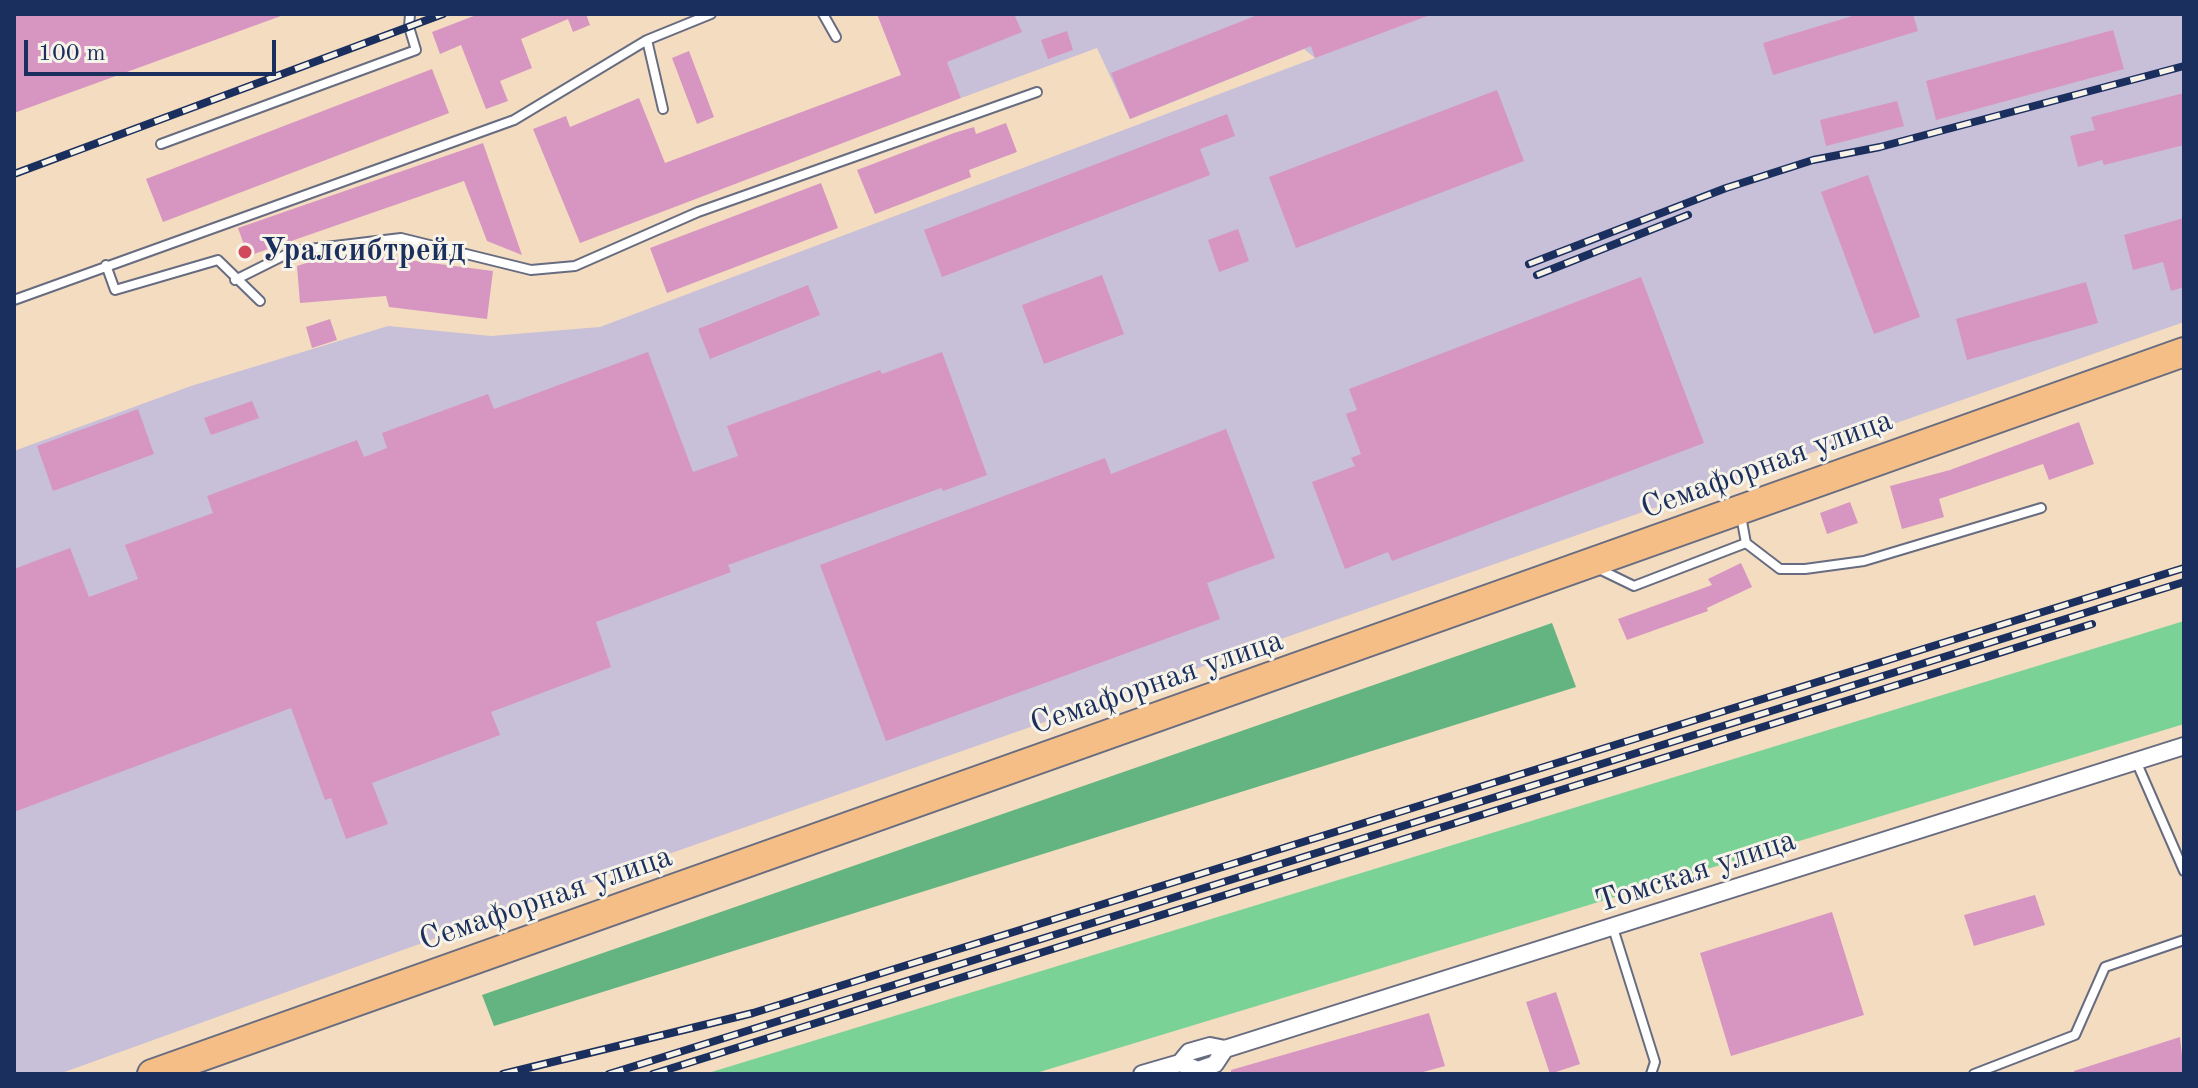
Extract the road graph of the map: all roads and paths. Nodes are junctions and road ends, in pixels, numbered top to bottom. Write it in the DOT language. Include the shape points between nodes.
graph roads {
  1 [pos="410,14"];
  2 [pos="711,14"];
  3 [pos="823,14"];
  4 [pos="836,37"];
  5 [pos="647,40"];
  6 [pos="1037,92"];
  7 [pos="663,109"];
  8 [pos="161,144"];
  9 [pos="106,265"];
  10 [pos="235,280"];
  11 [pos="14,300"];
  12 [pos="260,301"];
  13 [pos="2184,352"];
  14 [pos="2041,508"];
  15 [pos="1740,511"];
  16 [pos="1746,543"];
  17 [pos="1591,565"];
  18 [pos="2184,746"];
  19 [pos="2136,760"];
  20 [pos="2184,871"];
  21 [pos="1613,928"];
  22 [pos="2184,940"];
  23 [pos="1182,1069"];
  24 [pos="152,1074"];
  25 [pos="1142,1074"];
  26 [pos="1651,1074"];
  27 [pos="1974,1074"];
  1 -- 8 [label="lane" via="416,50"];
  2 -- 5 [label="lane"];
  3 -- 4 [label="lane"];
  5 -- 7 [label="lane"];
  5 -- 9 [label="lane" via="514,120"];
  6 -- 10 [label="lane" via="698,212 575,266 531,270 401,238 293,251"];
  9 -- 10 [label="lane" via="115,290 218,260"];
  9 -- 11 [label="lane"];
  10 -- 12 [label="lane"];
  13 -- 15 [label="highway, Семафорная улица"];
  14 -- 16 [label="lane" via="1864,561 1805,569 1780,569"];
  15 -- 16 [label="lane"];
  15 -- 17 [label="highway, Семафорная улица"];
  16 -- 17 [label="lane" via="1634,586"];
  17 -- 24 [label="highway, Семафорная улица"];
  18 -- 19 [label="street, Томская улица"];
  19 -- 20 [label="lane"];
  19 -- 21 [label="street, Томская улица"];
  21 -- 23 [label="street, Томская улица" via="1225,1049 1215,1064 1198,1070"];
  21 -- 26 [label="lane" via="1655,1062"];
  22 -- 27 [label="lane" via="2105,967 2075,1035"];
  23 -- 25 [label="street, Томская улица"];
}
